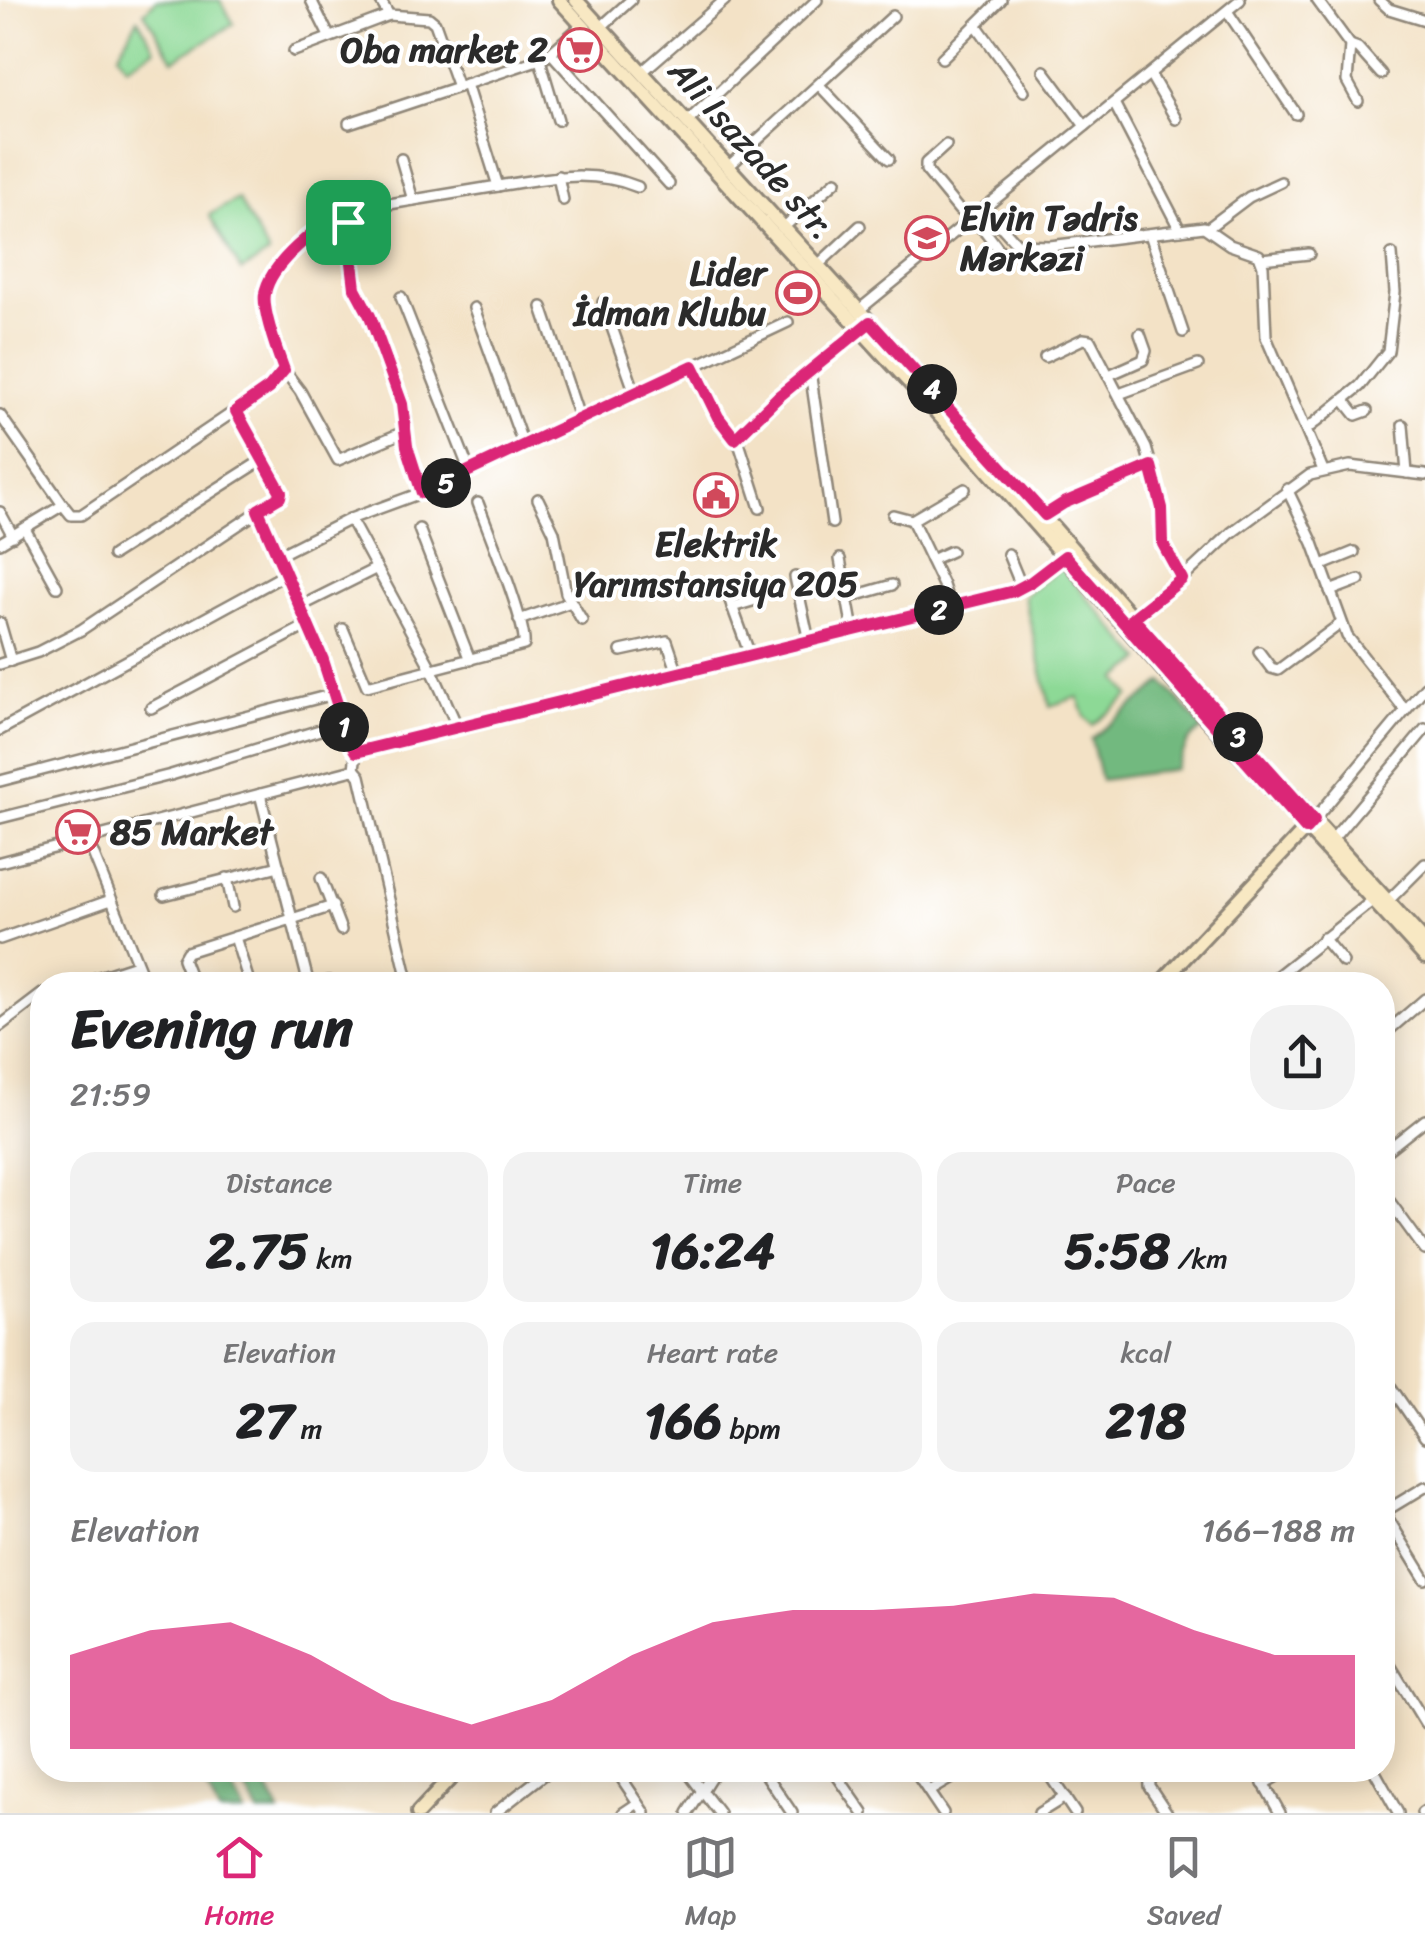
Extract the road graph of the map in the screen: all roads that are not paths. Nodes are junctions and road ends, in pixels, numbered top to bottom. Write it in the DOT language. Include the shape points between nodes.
graph roads {
  1 [pos="312,0"];
  2 [pos="380,0"];
  3 [pos="559,0"];
  4 [pos="576,0"];
  5 [pos="631,0"];
  6 [pos="725,0"];
  7 [pos="817,0"];
  8 [pos="1002,0"];
  9 [pos="1240,0"];
  10 [pos="1317,0"];
  11 [pos="1378,0"];
  12 [pos="1227,11"];
  13 [pos="389,15"];
  14 [pos="892,16"];
  15 [pos="1425,20"];
  16 [pos="591,26"];
  17 [pos="977,26"];
  18 [pos="328,36"];
  19 [pos="1350,45"];
  20 [pos="294,50"];
  21 [pos="551,52"];
  22 [pos="942,58"];
  23 [pos="540,60"];
  24 [pos="1044,71"];
  25 [pos="642,72"];
  26 [pos="1150,74"];
  27 [pos="1381,74"];
  28 [pos="819,85"];
  29 [pos="462,86"];
  30 [pos="1024,91"];
  31 [pos="1358,101"];
  32 [pos="1114,103"];
  33 [pos="1296,114"];
  34 [pos="1176,118"];
  35 [pos="558,120"];
  36 [pos="688,122"];
  37 [pos="349,124"];
  38 [pos="1085,126"];
  39 [pos="946,145"];
  40 [pos="889,158"];
  41 [pos="401,159"];
  42 [pos="728,167"];
  43 [pos="558,176"];
  44 [pos="836,180"];
  45 [pos="1281,182"];
  46 [pos="669,184"];
  47 [pos="498,186"];
  48 [pos="638,186"];
  49 [pos="413,200"];
  50 [pos="563,200"];
  51 [pos="985,209"];
  52 [pos="346,212"];
  53 [pos="971,220"];
  54 [pos="860,226"];
  55 [pos="784,227"];
  56 [pos="1208,228"];
  57 [pos="1180,230"];
  58 [pos="1150,234"];
  59 [pos="1001,252"];
  60 [pos="1309,254"];
  61 [pos="1392,254"];
  62 [pos="1261,258"];
  63 [pos="818,266"];
  64 [pos="401,297"];
  65 [pos="602,302"];
  66 [pos="542,306"];
  67 [pos="474,308"];
  68 [pos="855,314"];
  69 [pos="788,322"];
  70 [pos="866,326"];
  71 [pos="1183,332"];
  72 [pos="1140,334"];
  73 [pos="1045,357"];
  74 [pos="1198,365"];
  75 [pos="693,366"];
  76 [pos="284,370"];
  77 [pos="810,371"];
  78 [pos="1109,376"];
  79 [pos="636,393"];
  80 [pos="1119,394"];
  81 [pos="1344,400"];
  82 [pos="236,411"];
  83 [pos="1366,411"];
  84 [pos="0,415"];
  85 [pos="580,420"];
  86 [pos="1404,425"];
  87 [pos="1307,430"];
  88 [pos="406,431"];
  89 [pos="735,439"];
  90 [pos="524,447"];
  91 [pos="264,459"];
  92 [pos="1151,466"];
  93 [pos="1324,470"];
  94 [pos="470,472"];
  95 [pos="1407,473"];
  96 [pos="1425,475"];
  97 [pos="965,489"];
  98 [pos="1287,489"];
  99 [pos="422,493"];
  100 [pos="538,499"];
  101 [pos="478,503"];
  102 [pos="63,505"];
  103 [pos="760,508"];
  104 [pos="258,510"];
  105 [pos="0,512"];
  106 [pos="1045,515"];
  107 [pos="893,516"];
  108 [pos="350,519"];
  109 [pos="912,520"];
  110 [pos="832,524"];
  111 [pos="25,529"];
  112 [pos="420,529"];
  113 [pos="13,536"];
  114 [pos="0,543"];
  115 [pos="950,551"];
  116 [pos="1070,552"];
  117 [pos="1354,552"];
  118 [pos="1008,554"];
  119 [pos="113,555"];
  120 [pos="278,556"];
  121 [pos="840,560"];
  122 [pos="931,560"];
  123 [pos="1322,565"];
  124 [pos="375,569"];
  125 [pos="286,574"];
  126 [pos="795,577"];
  127 [pos="1182,579"];
  128 [pos="1359,580"];
  129 [pos="892,585"];
  130 [pos="57,588"];
  131 [pos="1022,588"];
  132 [pos="1330,591"];
  133 [pos="728,596"];
  134 [pos="847,598"];
  135 [pos="759,599"];
  136 [pos="570,602"];
  137 [pos="301,606"];
  138 [pos="950,607"];
  139 [pos="732,608"];
  140 [pos="1133,618"];
  141 [pos="519,620"];
  142 [pos="582,620"];
  143 [pos="0,623"];
  144 [pos="308,624"];
  145 [pos="1340,624"];
  146 [pos="343,629"];
  147 [pos="853,630"];
  148 [pos="809,641"];
  149 [pos="620,652"];
  150 [pos="1259,652"];
  151 [pos="750,655"];
  152 [pos="470,660"];
  153 [pos="5,662"];
  154 [pos="432,670"];
  155 [pos="678,673"];
  156 [pos="1425,687"];
  157 [pos="334,694"];
  158 [pos="151,708"];
  159 [pos="1404,710"];
  160 [pos="343,723"];
  161 [pos="457,726"];
  162 [pos="1425,729"];
  163 [pos="0,730"];
  164 [pos="356,752"];
  165 [pos="354,768"];
  166 [pos="0,781"];
  167 [pos="260,794"];
  168 [pos="0,818"];
  169 [pos="1310,825"];
  170 [pos="87,838"];
  171 [pos="1327,844"];
  172 [pos="0,862"];
  173 [pos="1425,864"];
  174 [pos="279,866"];
  175 [pos="227,878"];
  176 [pos="321,878"];
  177 [pos="164,895"];
  178 [pos="111,900"];
  179 [pos="1372,901"];
  180 [pos="1387,902"];
  181 [pos="333,906"];
  182 [pos="233,907"];
  183 [pos="292,918"];
  184 [pos="340,930"];
  185 [pos="235,936"];
  186 [pos="1323,938"];
  187 [pos="0,940"];
  188 [pos="1425,942"];
  189 [pos="1425,957"];
  190 [pos="1343,962"];
  191 [pos="136,965"];
  192 [pos="113,972"];
  193 [pos="140,972"];
  194 [pos="189,972"];
  195 [pos="246,972"];
  196 [pos="307,972"];
  197 [pos="406,972"];
  198 [pos="1170,972"];
  199 [pos="1282,972"];
  200 [pos="1425,999"];
  201 [pos="30,1003"];
  202 [pos="1395,1025"];
  203 [pos="0,1026"];
  204 [pos="1425,1120"];
  205 [pos="1395,1144"];
  206 [pos="1395,1210"];
  207 [pos="1425,1250"];
  208 [pos="1395,1393"];
  209 [pos="1425,1437"];
  210 [pos="1425,1487"];
  211 [pos="1395,1505"];
  212 [pos="1395,1531"];
  213 [pos="1425,1579"];
  214 [pos="1395,1673"];
  215 [pos="1425,1723"];
  216 [pos="448,1782"];
  217 [pos="535,1782"];
  218 [pos="624,1782"];
  219 [pos="696,1782"];
  220 [pos="707,1782"];
  221 [pos="770,1782"];
  222 [pos="841,1782"];
  223 [pos="922,1782"];
  224 [pos="943,1782"];
  225 [pos="1054,1782"];
  226 [pos="1150,1782"];
  227 [pos="1267,1782"];
  228 [pos="1381,1782"];
  229 [pos="1264,1784"];
  230 [pos="702,1790"];
  231 [pos="928,1791"];
  232 [pos="1064,1797"];
  233 [pos="638,1802"];
  234 [pos="425,1811"];
  235 [pos="1161,1811"];
  236 [pos="495,1813"];
  237 [pos="622,1813"];
  238 [pos="645,1813"];
  239 [pos="688,1813"];
  240 [pos="718,1813"];
  241 [pos="792,1813"];
  242 [pos="863,1813"];
  243 [pos="943,1813"];
  244 [pos="1039,1813"];
  245 [pos="1076,1813"];
  246 [pos="1280,1813"];
  247 [pos="1398,1813"];
  1 -- 18 [label="street"];
  2 -- 13 [label="street"];
  3 -- 16 [label="main road, Ali Isazade str."];
  4 -- 16 [label="main road, Ali Isazade str."];
  5 -- 16 [label="street"];
  6 -- 25 [label="street"];
  7 -- 36 [label="street"];
  8 -- 17 [label="street"];
  9 -- 12 [label="street"];
  10 -- 19 [label="street"];
  11 -- 15 [label="street"];
  12 -- 26 [label="street"];
  12 -- 33 [label="street"];
  13 -- 18 [label="street"];
  13 -- 29 [label="street" via="432,19"];
  14 -- 28 [label="street"];
  16 -- 21 [label="street"];
  16 -- 25 [label="main road, Ali Isazade str."];
  16 -- 68 [label="main road, Ali Isazade str."];
  17 -- 22 [label="street"];
  17 -- 30 [label="street"];
  18 -- 20 [label="street"];
  19 -- 27 [label="street"];
  19 -- 31 [label="street" via="1347,81"];
  21 -- 23 [label="street"];
  21 -- 46 [label="street"];
  23 -- 29 [label="street"];
  23 -- 35 [label="street"];
  24 -- 38 [label="street"];
  25 -- 36 [label="main road, Ali Isazade str."];
  26 -- 32 [label="street"];
  26 -- 34 [label="street"];
  28 -- 40 [label="street"];
  28 -- 42 [label="street"];
  29 -- 37 [label="street"];
  29 -- 47 [label="street"];
  32 -- 38 [label="street"];
  32 -- 57 [label="street"];
  36 -- 42 [label="main road, Ali Isazade str."];
  38 -- 51 [label="street"];
  39 -- 53 [label="street" via="925,167"];
  41 -- 49 [label="street"];
  42 -- 55 [label="main road, Ali Isazade str."];
  43 -- 47 [label="street"];
  43 -- 48 [label="street" via="586,174"];
  43 -- 50 [label="street"];
  44 -- 55 [label="street"];
  45 -- 56 [label="street"];
  47 -- 49 [label="street"];
  49 -- 52 [label="street"];
  51 -- 53 [label="street"];
  51 -- 58 [label="street" via="1018,244"];
  52 -- 76 [label="street" via="296,247 266,289"];
  52 -- 88 [label="street" via="355,288 402,404"];
  53 -- 59 [label="street"];
  53 -- 68 [label="street"];
  54 -- 63 [label="street"];
  55 -- 63 [label="main road, Ali Isazade str."];
  56 -- 57 [label="street"];
  56 -- 62 [label="street"];
  57 -- 58 [label="street"];
  58 -- 71 [label="street"];
  60 -- 62 [label="street"];
  61 -- 81 [label="street" via="1396,292 1388,351"];
  62 -- 87 [label="street" via="1266,336"];
  63 -- 68 [label="main road, Ali Isazade str."];
  64 -- 94 [label="street"];
  65 -- 79 [label="street"];
  66 -- 85 [label="street"];
  67 -- 90 [label="street"];
  68 -- 70 [label="main road"];
  69 -- 75 [label="street"];
  70 -- 77 [label="street"];
  70 -- 106 [label="main road"];
  70 -- 116 [label="main road"];
  72 -- 78 [label="street" via="1143,360"];
  73 -- 78 [label="street" via="1087,338"];
  74 -- 80 [label="street"];
  75 -- 79 [label="street"];
  75 -- 89 [label="street"];
  76 -- 82 [label="street"];
  76 -- 88 [label="street" via="338,460"];
  77 -- 89 [label="street"];
  77 -- 110 [label="street"];
  78 -- 80 [label="street"];
  79 -- 85 [label="street"];
  80 -- 92 [label="street"];
  81 -- 83 [label="street" via="1356,415"];
  81 -- 87 [label="street"];
  82 -- 91 [label="street"];
  82 -- 102 [label="street" via="81,516"];
  84 -- 102 [label="street"];
  85 -- 90 [label="street"];
  86 -- 95 [label="street"];
  87 -- 93 [label="street"];
  88 -- 99 [label="street"];
  89 -- 103 [label="street"];
  90 -- 94 [label="street"];
  91 -- 104 [label="street" via="281,494"];
  91 -- 119 [label="street"];
  92 -- 106 [label="street"];
  92 -- 127 [label="street" via="1163,544"];
  93 -- 95 [label="street"];
  93 -- 98 [label="street"];
  94 -- 99 [label="street"];
  95 -- 96 [label="street"];
  97 -- 109 [label="street"];
  98 -- 123 [label="street"];
  98 -- 127 [label="street"];
  99 -- 108 [label="street"];
  100 -- 136 [label="street" via="554,532"];
  101 -- 141 [label="street"];
  102 -- 111 [label="street"];
  104 -- 120 [label="street"];
  104 -- 153 [label="street" via="81,630"];
  105 -- 113 [label="street"];
  106 -- 116 [label="main road"];
  107 -- 109 [label="street"];
  108 -- 120 [label="street"];
  108 -- 124 [label="street"];
  109 -- 122 [label="street"];
  111 -- 113 [label="street"];
  111 -- 130 [label="street"];
  112 -- 152 [label="street"];
  113 -- 114 [label="street"];
  115 -- 122 [label="street"];
  116 -- 131 [label="street"];
  116 -- 140 [label="main road"];
  116 -- 169 [label="main road"];
  117 -- 123 [label="street"];
  118 -- 131 [label="street"];
  120 -- 125 [label="street"];
  121 -- 134 [label="street"];
  122 -- 138 [label="street"];
  123 -- 132 [label="street"];
  124 -- 137 [label="street"];
  124 -- 154 [label="street"];
  125 -- 137 [label="street"];
  125 -- 163 [label="street"];
  126 -- 148 [label="street"];
  127 -- 140 [label="street"];
  128 -- 132 [label="street"];
  129 -- 134 [label="street"];
  131 -- 138 [label="street"];
  132 -- 145 [label="street"];
  133 -- 139 [label="street"];
  134 -- 147 [label="street"];
  135 -- 139 [label="street"];
  136 -- 141 [label="street"];
  136 -- 142 [label="street"];
  137 -- 144 [label="street"];
  138 -- 147 [label="street"];
  139 -- 151 [label="street"];
  140 -- 169 [label="main road"];
  141 -- 152 [label="street" via="524,646"];
  143 -- 153 [label="street"];
  144 -- 157 [label="street"];
  144 -- 158 [label="street"];
  145 -- 150 [label="street" via="1278,670"];
  145 -- 159 [label="street"];
  146 -- 154 [label="street" via="366,686"];
  147 -- 148 [label="street"];
  148 -- 151 [label="street"];
  149 -- 155 [label="street" via="667,640"];
  151 -- 155 [label="street"];
  152 -- 154 [label="street"];
  154 -- 161 [label="street"];
  155 -- 161 [label="street"];
  156 -- 159 [label="street"];
  157 -- 160 [label="street"];
  157 -- 166 [label="street"];
  159 -- 169 [label="street"];
  160 -- 164 [label="street"];
  160 -- 168 [label="street"];
  161 -- 164 [label="street"];
  162 -- 171 [label="street"];
  164 -- 165 [label="street"];
  165 -- 167 [label="street"];
  165 -- 197 [label="street"];
  167 -- 170 [label="street"];
  167 -- 174 [label="street"];
  169 -- 171 [label="main road"];
  169 -- 198 [label="main road"];
  170 -- 172 [label="street"];
  170 -- 178 [label="street"];
  171 -- 179 [label="main road"];
  171 -- 180 [label="main road"];
  173 -- 180 [label="street"];
  174 -- 175 [label="street"];
  174 -- 183 [label="street"];
  175 -- 177 [label="street"];
  175 -- 182 [label="street"];
  176 -- 181 [label="street"];
  178 -- 187 [label="street"];
  178 -- 191 [label="street"];
  179 -- 186 [label="street"];
  179 -- 189 [label="main road"];
  180 -- 188 [label="main road"];
  181 -- 183 [label="street"];
  181 -- 184 [label="street"];
  183 -- 185 [label="street"];
  183 -- 196 [label="street"];
  185 -- 194 [label="street" via="184,955"];
  185 -- 195 [label="street"];
  186 -- 190 [label="street"];
  186 -- 199 [label="street"];
  191 -- 192 [label="street"];
  191 -- 193 [label="street"];
  200 -- 202 [label="street"];
  201 -- 203 [label="street"];
  204 -- 205 [label="street"];
  206 -- 207 [label="street"];
  208 -- 209 [label="street"];
  210 -- 211 [label="street"];
  212 -- 213 [label="street"];
  214 -- 215 [label="street"];
  216 -- 234 [label="main road"];
  217 -- 236 [label="street"];
  218 -- 233 [label="street"];
  219 -- 230 [label="street"];
  220 -- 230 [label="street"];
  221 -- 241 [label="street"];
  222 -- 242 [label="street"];
  223 -- 231 [label="street"];
  224 -- 231 [label="street"];
  225 -- 232 [label="street"];
  226 -- 235 [label="street"];
  227 -- 229 [label="street"];
  228 -- 247 [label="street"];
  229 -- 246 [label="street"];
  230 -- 239 [label="street"];
  230 -- 240 [label="street"];
  231 -- 243 [label="street"];
  232 -- 244 [label="street"];
  232 -- 245 [label="street"];
  233 -- 237 [label="street"];
  233 -- 238 [label="street"];
}
